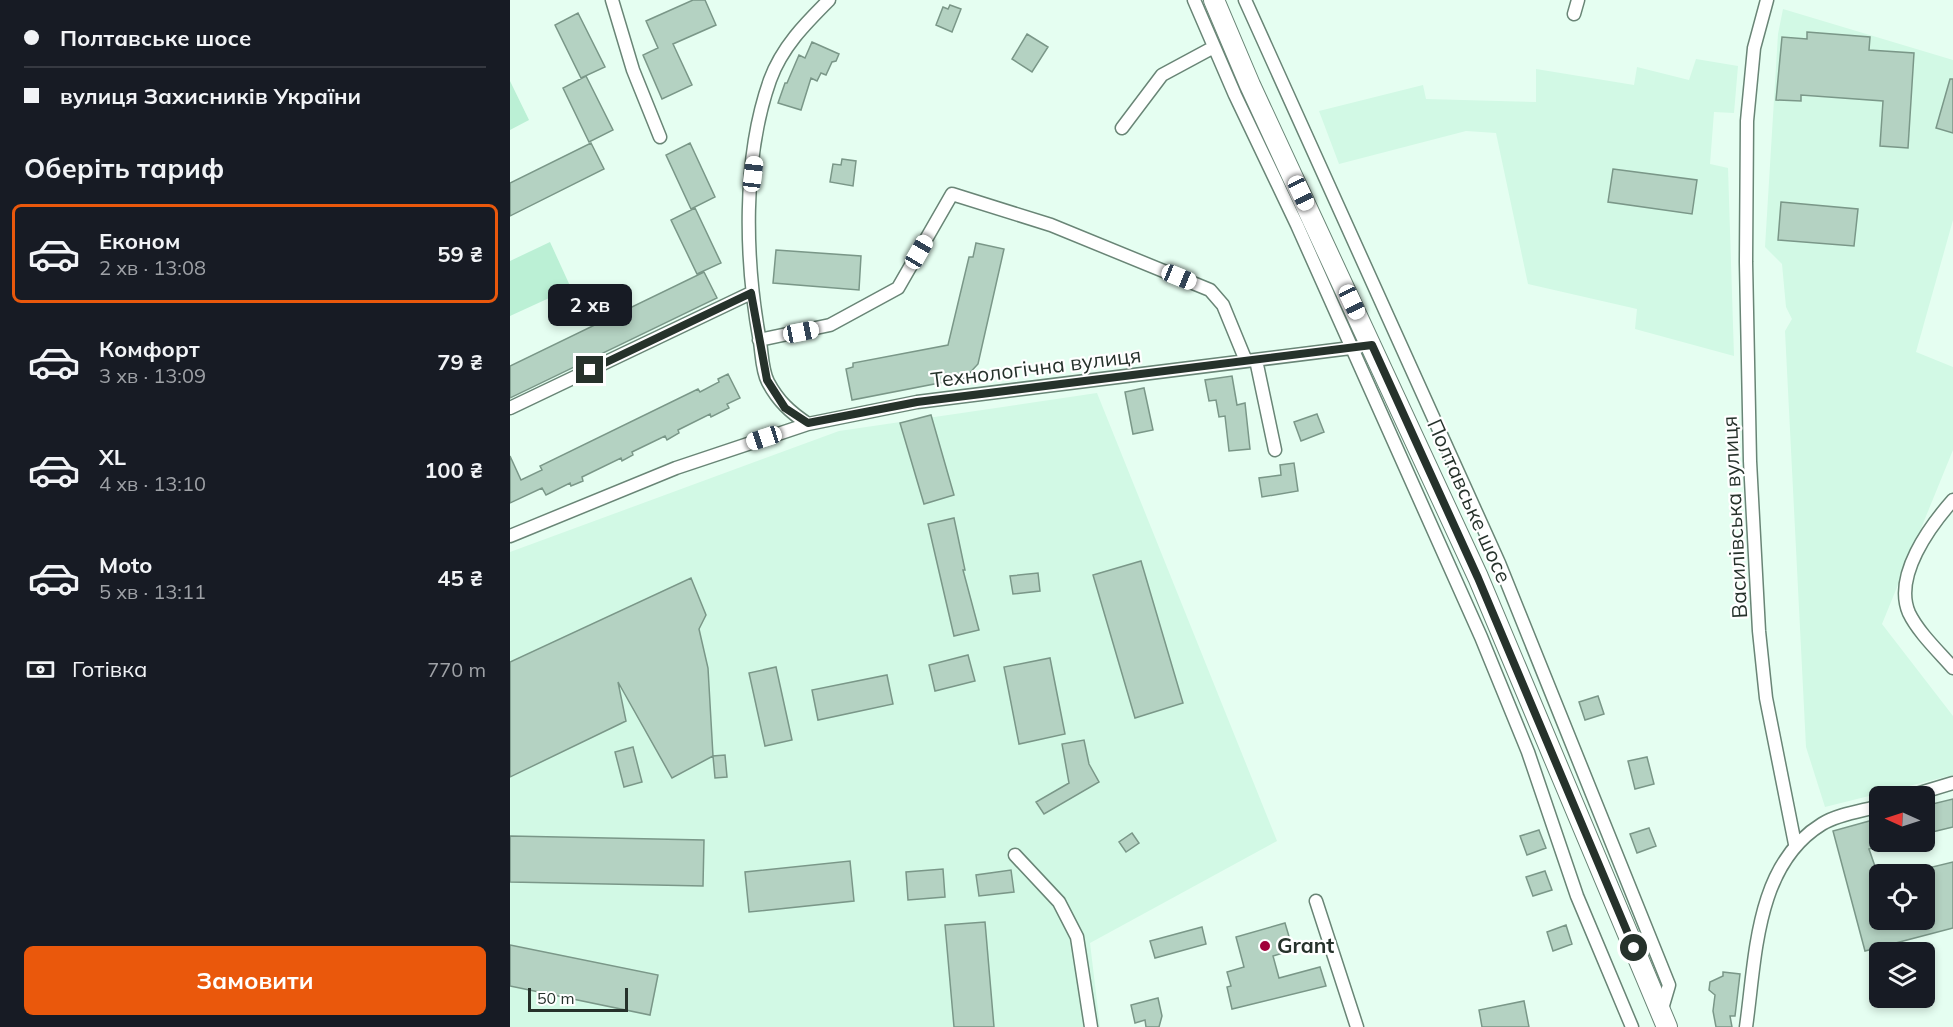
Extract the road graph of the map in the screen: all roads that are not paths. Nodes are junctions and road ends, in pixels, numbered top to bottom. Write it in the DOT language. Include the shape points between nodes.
graph roads {
  1 [pos="612,0"];
  2 [pos="829,0"];
  3 [pos="1194,0"];
  4 [pos="1214,0"];
  5 [pos="1245,0"];
  6 [pos="1578,0"];
  7 [pos="1767,0"];
  8 [pos="1574,14"];
  9 [pos="1214,47"];
  10 [pos="1122,128"];
  11 [pos="660,137"];
  12 [pos="751,293"];
  13 [pos="759,340"];
  14 [pos="1372,345"];
  15 [pos="1351,348"];
  16 [pos="1251,361"];
  17 [pos="510,408"];
  18 [pos="808,423"];
  19 [pos="1275,450"];
  20 [pos="1953,500"];
  21 [pos="510,536"];
  22 [pos="1953,668"];
  23 [pos="1953,783"];
  24 [pos="1935,788"];
  25 [pos="1869,809"];
  26 [pos="1795,844"];
  27 [pos="1015,855"];
  28 [pos="1316,901"];
  29 [pos="1664,1020"];
  30 [pos="1091,1027"];
  31 [pos="1358,1027"];
  32 [pos="1632,1027"];
  33 [pos="1746,1027"];
  1 -- 11 [label="street" via="633,70"];
  2 -- 12 [label="street" via="787,46 762,106 750,193"];
  3 -- 9 [label="street"];
  4 -- 14 [label="highway, Полтавське шосе"];
  5 -- 29 [label="street" via="1499,563 1669,985"];
  6 -- 8 [label="street"];
  7 -- 26 [label="street, Василівська вулиця" via="1754,48 1747,121 1750,460 1768,708"];
  9 -- 10 [label="street" via="1162,75"];
  9 -- 15 [label="street"];
  12 -- 13 [label="street"];
  12 -- 17 [label="street"];
  13 -- 16 [label="street" via="830,325 898,288 952,194 1051,225 1210,290 1223,304"];
  13 -- 18 [label="street" via="767,380 785,408"];
  14 -- 15 [label="street, Технологічна вулиця"];
  14 -- 29 [label="highway, Полтавське шосе" via="1478,578"];
  15 -- 16 [label="street, Технологічна вулиця"];
  15 -- 32 [label="street" via="1481,637 1528,752 1577,896"];
  16 -- 18 [label="street, Технологічна вулиця" via="917,402"];
  16 -- 19 [label="street"];
  18 -- 21 [label="street, Технологічна вулиця" via="675,468"];
  20 -- 22 [label="street" via="1918,548 1906,599 1910,614"];
  23 -- 24 [label="street"];
  25 -- 26 [label="street" via="1824,822"];
  26 -- 33 [label="street" via="1765,902"];
  27 -- 30 [label="street" via="1059,902 1077,937"];
  28 -- 31 [label="street"];
}
